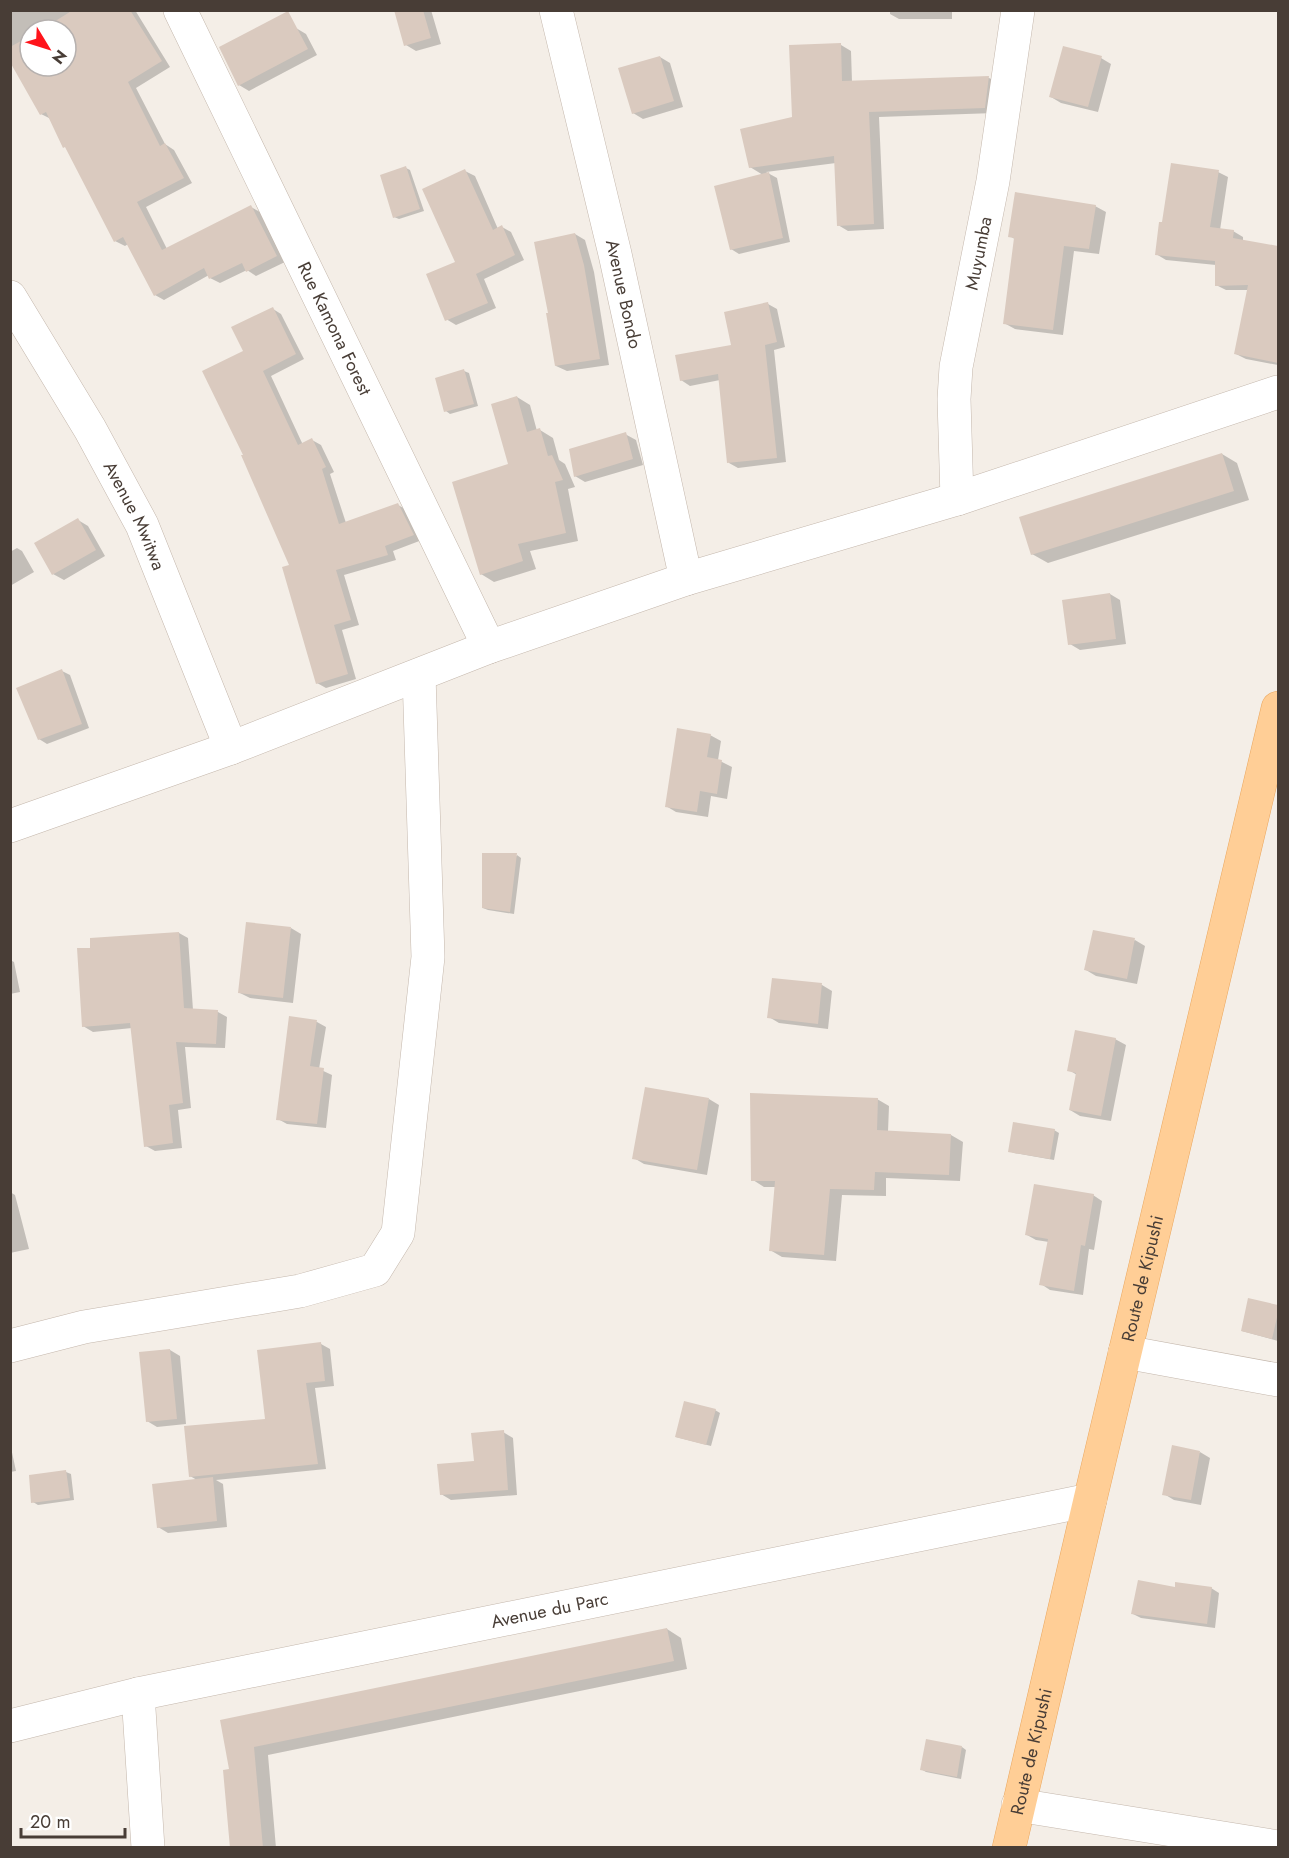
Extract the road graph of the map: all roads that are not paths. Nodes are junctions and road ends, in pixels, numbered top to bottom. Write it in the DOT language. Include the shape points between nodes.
graph roads {
  1 [pos="180,10"];
  2 [pos="556,10"];
  3 [pos="1018,10"];
  4 [pos="10,297"];
  5 [pos="1278,392"];
  6 [pos="957,499"];
  7 [pos="686,579"];
  8 [pos="489,647"];
  9 [pos="418,675"];
  10 [pos="1278,708"];
  11 [pos="231,748"];
  12 [pos="10,826"];
  13 [pos="10,1346"];
  14 [pos="1125,1353"];
  15 [pos="1278,1380"];
  16 [pos="1090,1500"];
  17 [pos="138,1694"];
  18 [pos="10,1725"];
  19 [pos="1018,1805"];
  20 [pos="1278,1847"];
  21 [pos="148,1848"];
  22 [pos="1009,1848"];
  1 -- 8 [label="street, Rue Kamona Forest"];
  2 -- 7 [label="street, Avenue Bondo" via="615,254"];
  3 -- 6 [label="street, Muyumba" via="993,181 956,367"];
  4 -- 11 [label="street, Avenue Mwitwa" via="90,429 142,525"];
  5 -- 6 [label="street"];
  6 -- 7 [label="street"];
  7 -- 8 [label="street"];
  8 -- 9 [label="street"];
  9 -- 11 [label="street"];
  9 -- 13 [label="street" via="428,957 398,1233 375,1269 322,1285 84,1327"];
  10 -- 14 [label="main road, Route de Kipushi"];
  11 -- 12 [label="street"];
  14 -- 15 [label="street"];
  14 -- 16 [label="main road, Route de Kipushi"];
  16 -- 17 [label="street, Avenue du Parc"];
  16 -- 19 [label="main road, Route de Kipushi"];
  17 -- 18 [label="street, Avenue du Parc"];
  17 -- 21 [label="street"];
  19 -- 20 [label="street"];
  19 -- 22 [label="main road, Route de Kipushi"];
}
